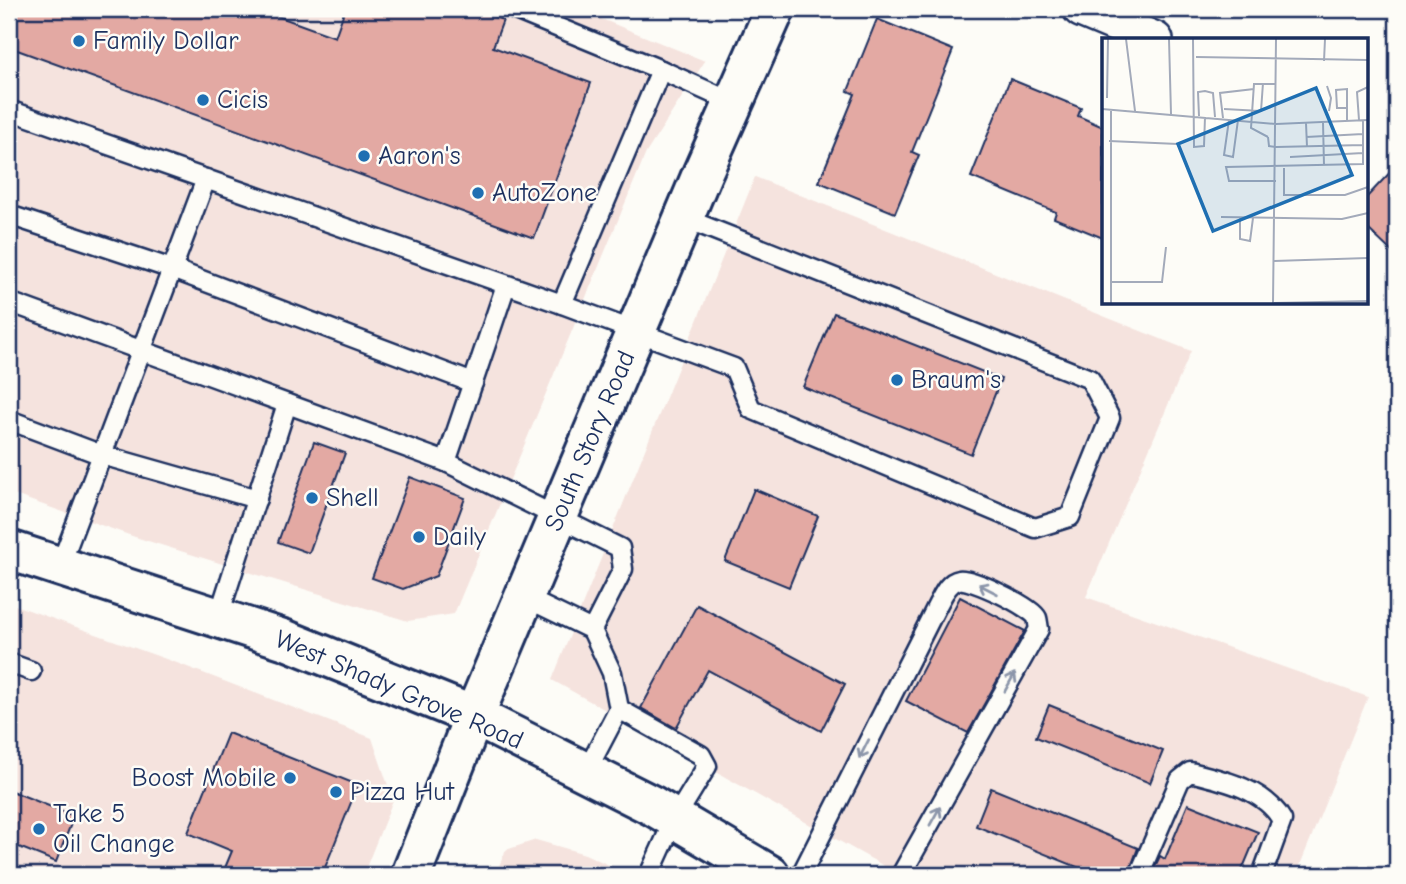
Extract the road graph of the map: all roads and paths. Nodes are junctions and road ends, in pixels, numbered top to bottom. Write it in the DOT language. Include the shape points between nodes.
graph roads {
  1 [pos="513,9"];
  2 [pos="775,9"];
  3 [pos="1082,9"];
  4 [pos="1139,26"];
  5 [pos="661,70"];
  6 [pos="734,103"];
  7 [pos="9,110"];
  8 [pos="206,179"];
  9 [pos="9,215"];
  10 [pos="684,218"];
  11 [pos="173,268"];
  12 [pos="506,285"];
  13 [pos="9,302"];
  14 [pos="562,304"];
  15 [pos="636,331"];
  16 [pos="141,351"];
  17 [pos="473,383"];
  18 [pos="287,404"];
  19 [pos="9,420"];
  20 [pos="102,455"];
  21 [pos="446,462"];
  22 [pos="257,499"];
  23 [pos="559,517"];
  24 [pos="9,550"];
  25 [pos="60,566"];
  26 [pos="524,597"];
  27 [pos="218,618"];
  28 [pos="593,630"];
  29 [pos="9,663"];
  30 [pos="31,671"];
  31 [pos="619,709"];
  32 [pos="474,716"];
  33 [pos="586,772"];
  34 [pos="674,820"];
  35 [pos="411,875"];
  36 [pos="649,875"];
  37 [pos="770,875"];
  38 [pos="801,875"];
  39 [pos="901,875"];
  40 [pos="1139,875"];
  41 [pos="1262,875"];
  1 -- 5 [label="lane"];
  2 -- 6 [label="main road, South Story Road"];
  3 -- 4 [label="street"];
  5 -- 6 [label="lane"];
  5 -- 14 [label="lane"];
  6 -- 10 [label="main road, South Story Road"];
  7 -- 8 [label="lane"];
  8 -- 11 [label="lane"];
  8 -- 12 [label="lane"];
  9 -- 11 [label="lane"];
  10 -- 15 [label="main road, South Story Road"];
  10 -- 15 [label="lane" via="1090,379 1110,418 1070,517 1035,528 751,409 734,368"];
  11 -- 16 [label="lane"];
  11 -- 17 [label="lane"];
  12 -- 14 [label="lane"];
  12 -- 17 [label="lane"];
  13 -- 16 [label="lane"];
  14 -- 15 [label="lane"];
  15 -- 23 [label="main road, South Story Road"];
  16 -- 18 [label="lane"];
  16 -- 20 [label="lane"];
  17 -- 21 [label="lane"];
  18 -- 21 [label="lane"];
  18 -- 22 [label="lane"];
  19 -- 20 [label="lane"];
  20 -- 22 [label="lane"];
  20 -- 25 [label="lane"];
  21 -- 23 [label="lane"];
  22 -- 27 [label="lane"];
  23 -- 26 [label="main road, South Story Road"];
  23 -- 28 [label="lane" via="620,548 623,569"];
  24 -- 25 [label="main road, West Shady Grove Road"];
  25 -- 27 [label="main road, West Shady Grove Road"];
  26 -- 28 [label="lane"];
  26 -- 32 [label="main road, South Story Road"];
  27 -- 32 [label="main road, West Shady Grove Road" via="286,640"];
  28 -- 31 [label="lane" via="612,673"];
  29 -- 30 [label="lane"];
  31 -- 33 [label="lane"];
  31 -- 34 [label="lane" via="701,755 707,766"];
  32 -- 33 [label="main road, West Shady Grove Road"];
  32 -- 35 [label="main road, South Story Road"];
  33 -- 34 [label="main road, West Shady Grove Road"];
  34 -- 36 [label="lane"];
  34 -- 37 [label="main road, West Shady Grove Road"];
  39 -- 38 [label="lane, one-way" via="1039,629 1037,618 1027,608 969,580 955,581 938,604"];
  40 -- 41 [label="lane" via="1180,780 1190,772 1252,791 1275,808 1282,820"];
}
